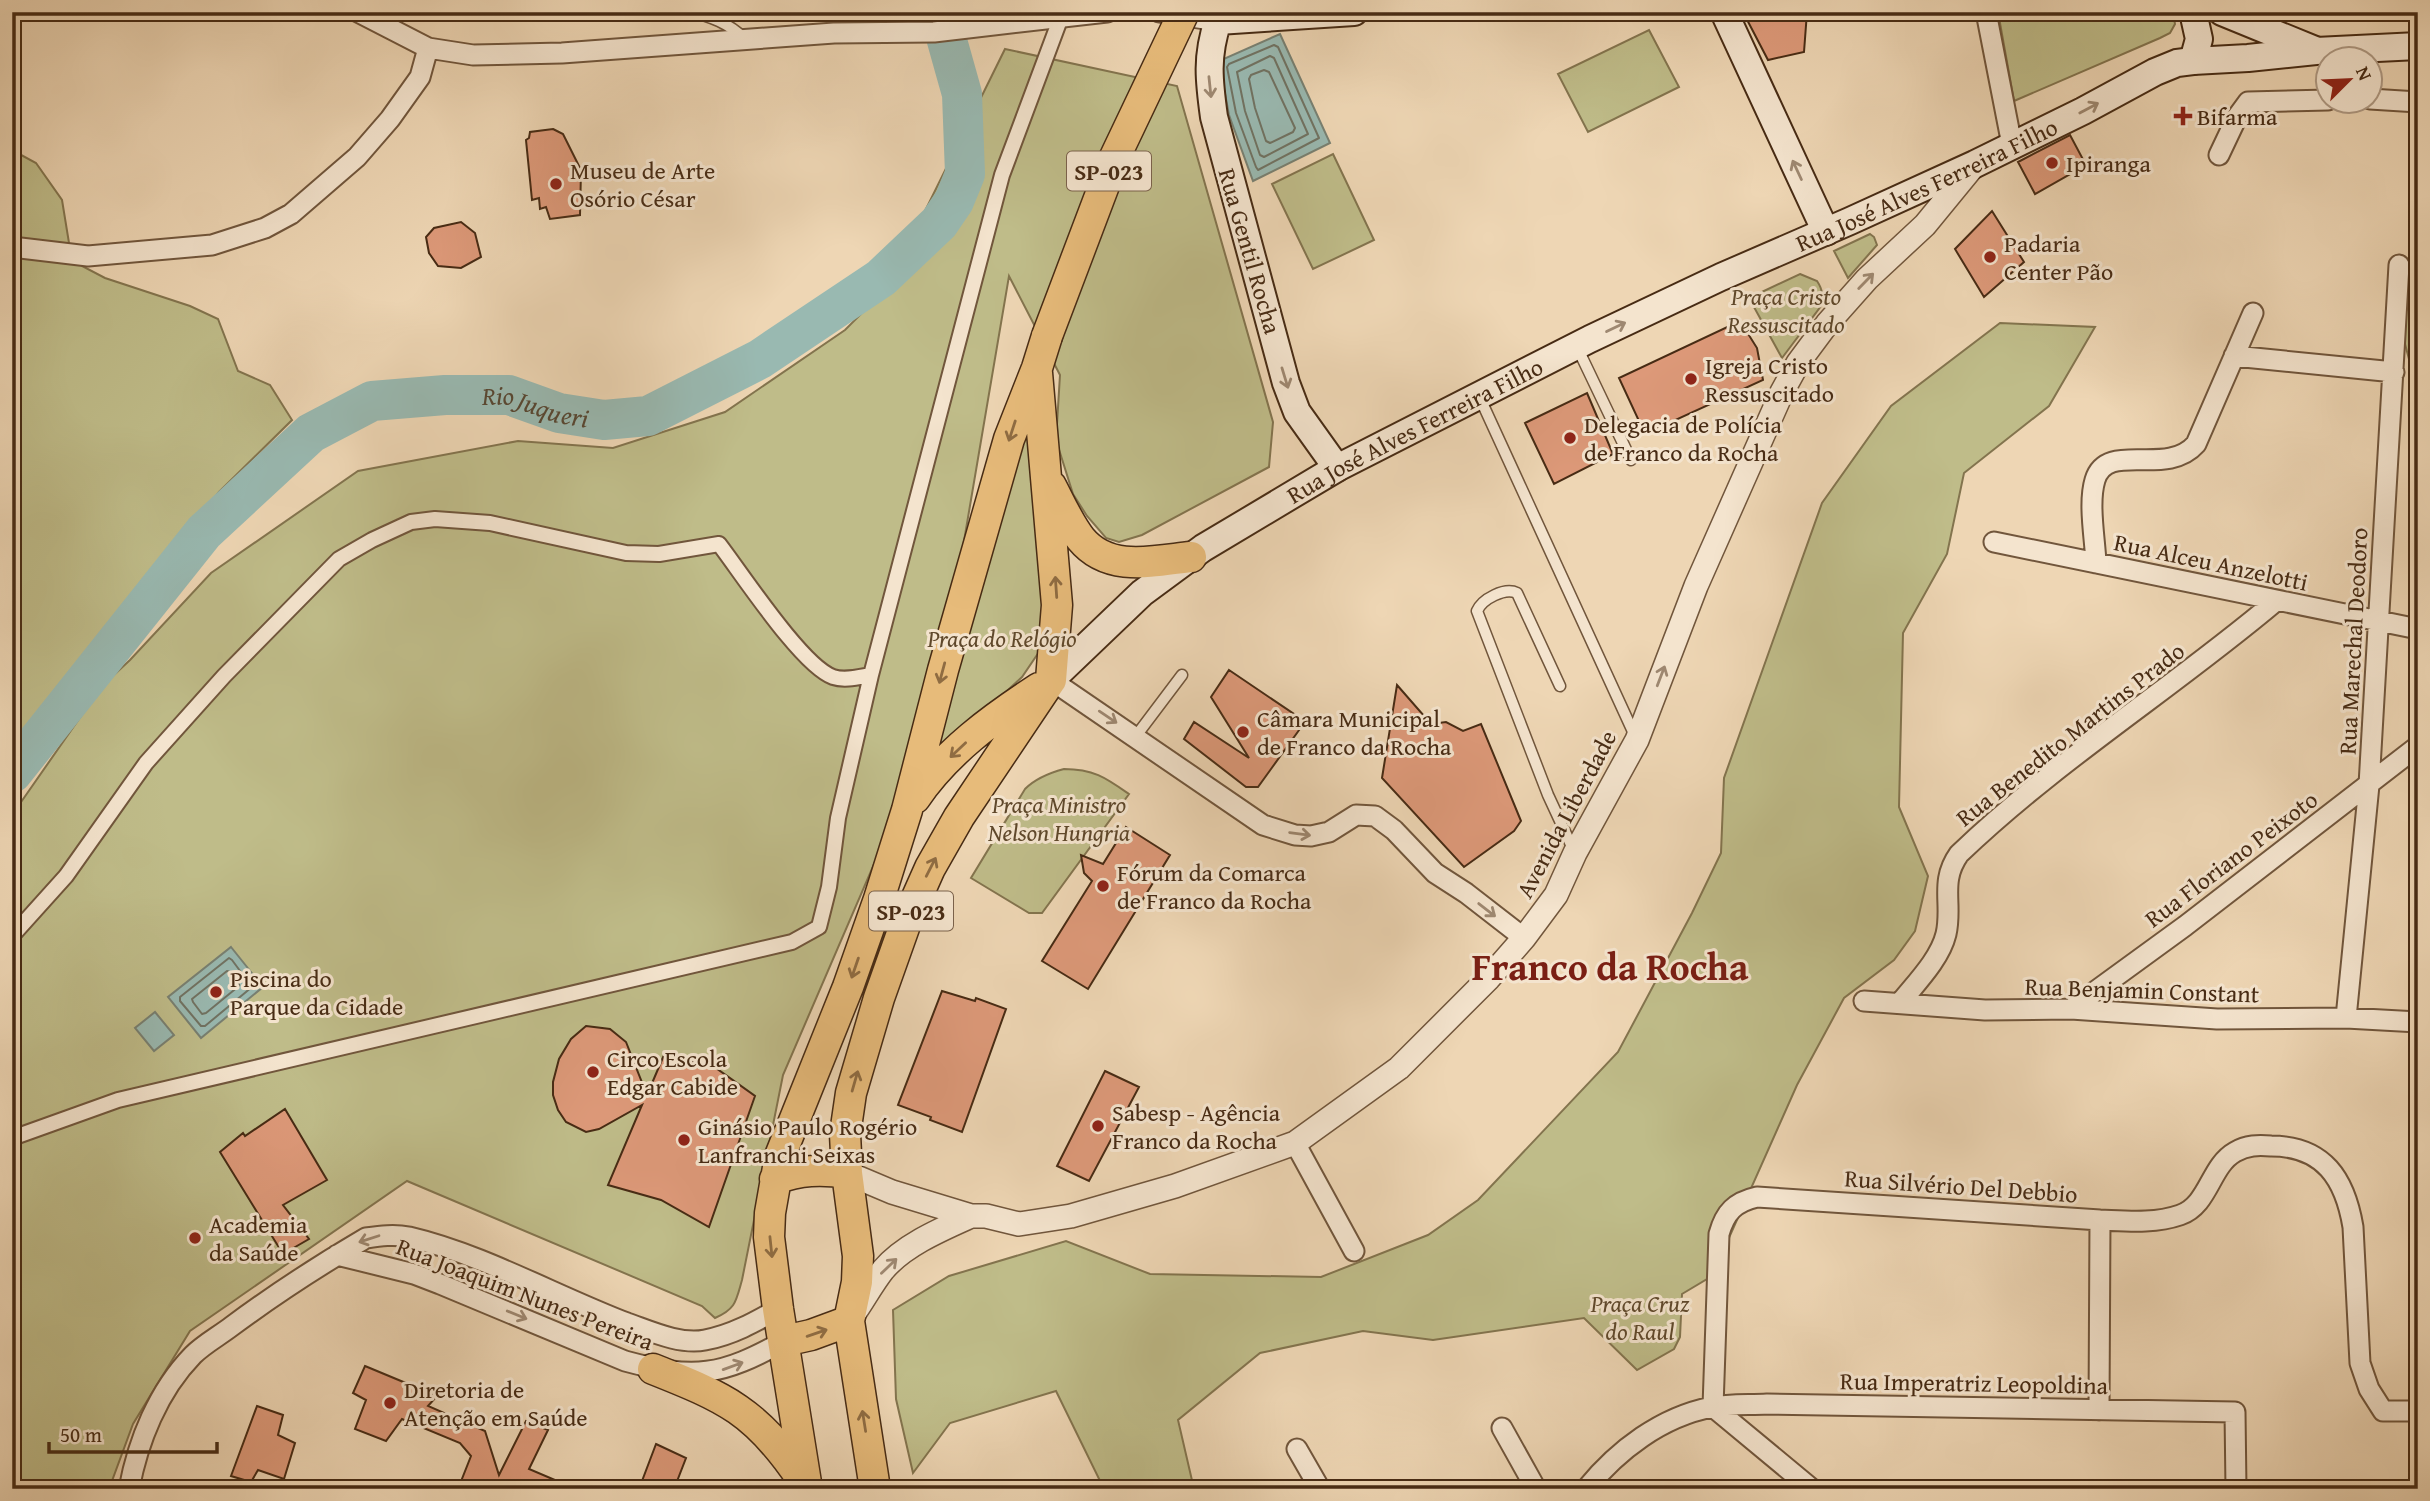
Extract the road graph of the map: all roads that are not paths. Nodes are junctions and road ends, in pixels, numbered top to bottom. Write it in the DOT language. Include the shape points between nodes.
graph roads {
  1 [pos="358,12"];
  2 [pos="689,12"];
  3 [pos="1107,12"];
  4 [pos="1159,12"];
  5 [pos="1184,12"];
  6 [pos="1354,12"];
  7 [pos="1724,12"];
  8 [pos="1986,12"];
  9 [pos="2193,12"];
  10 [pos="2222,12"];
  11 [pos="1061,17"];
  12 [pos="1218,21"];
  13 [pos="746,39"];
  14 [pos="2418,46"];
  15 [pos="428,48"];
  16 [pos="2384,48"];
  17 [pos="2314,50"];
  18 [pos="2314,51"];
  19 [pos="2193,61"];
  20 [pos="2314,100"];
  21 [pos="2384,100"];
  22 [pos="2418,102"];
  23 [pos="2012,145"];
  24 [pos="2219,155"];
  25 [pos="1975,164"];
  26 [pos="1826,232"];
  27 [pos="12,247"];
  28 [pos="2399,265"];
  29 [pos="2253,313"];
  30 [pos="1577,346"];
  31 [pos="2234,356"];
  32 [pos="1037,368"];
  33 [pos="2394,372"];
  34 [pos="1479,396"];
  35 [pos="1631,460"];
  36 [pos="1336,468"];
  37 [pos="1045,477"];
  38 [pos="1994,542"];
  39 [pos="1191,557"];
  40 [pos="2096,563"];
  41 [pos="2276,601"];
  42 [pos="2379,621"];
  43 [pos="2418,629"];
  44 [pos="871,675"];
  45 [pos="1182,675"];
  46 [pos="1051,680"];
  47 [pos="1560,686"];
  48 [pos="1136,736"];
  49 [pos="1637,740"];
  50 [pos="2418,746"];
  51 [pos="2369,785"];
  52 [pos="907,810"];
  53 [pos="1575,853"];
  54 [pos="12,936"];
  55 [pos="1524,938"];
  56 [pos="1864,1001"];
  57 [pos="1900,1003"];
  58 [pos="2071,1009"];
  59 [pos="2346,1018"];
  60 [pos="2418,1022"];
  61 [pos="12,1138"];
  62 [pos="1295,1143"];
  63 [pos="847,1173"];
  64 [pos="775,1180"];
  65 [pos="971,1216"];
  66 [pos="2100,1220"];
  67 [pos="1354,1251"];
  68 [pos="337,1255"];
  69 [pos="778,1309"];
  70 [pos="849,1321"];
  71 [pos="784,1341"];
  72 [pos="653,1369"];
  73 [pos="1713,1407"];
  74 [pos="2099,1410"];
  75 [pos="2418,1411"];
  76 [pos="1502,1428"];
  77 [pos="1297,1449"];
  78 [pos="806,1487"];
  79 [pos="129,1489"];
  80 [pos="875,1489"];
  81 [pos="1320,1489"];
  82 [pos="1536,1489"];
  83 [pos="1586,1489"];
  84 [pos="1812,1489"];
  85 [pos="2236,1489"];
  1 -- 15 [label="street"];
  2 -- 13 [label="lane" via="731,26"];
  3 -- 11 [label="street"];
  4 -- 12 [label="street"];
  5 -- 32 [label="main road, SP-023, bridge" via="1114,159"];
  6 -- 12 [label="main road"];
  26 -- 7 [label="main road, one-way"];
  8 -- 23 [label="street"];
  9 -- 19 [label="main road" via="2199,39"];
  10 -- 17 [label="main road"];
  11 -- 13 [label="street" via="934,32"];
  11 -- 44 [label="street" via="1002,175"];
  12 -- 36 [label="main road, Rua Gentil Rocha, one-way" via="1208,78 1224,158 1290,393 1297,412"];
  13 -- 15 [label="street" via="562,53 473,55"];
  14 -- 16 [label="main road, Rua José Alves Ferreira Filho"];
  15 -- 27 [label="street" via="420,77 357,157 291,214 265,228 212,245 88,256"];
  18 -- 19 [label="main road, Rua José Alves Ferreira Filho / SP-023"];
  23 -- 19 [label="main road, Rua José Alves Ferreira Filho / SP-023, one-way" via="2155,72"];
  20 -- 24 [label="street" via="2248,102"];
  21 -- 22 [label="street"];
  23 -- 25 [label="main road, Rua José Alves Ferreira Filho / SP-023"];
  25 -- 26 [label="main road, Rua José Alves Ferreira Filho / SP-023"];
  49 -- 25 [label="street, Avenida Liberdade, one-way" via="1696,586 1798,363 1867,279 1925,225"];
  30 -- 26 [label="main road, Rua José Alves Ferreira Filho / SP-023, one-way"];
  28 -- 33 [label="street, Rua Marechal Deodoro"];
  29 -- 31 [label="street"];
  30 -- 34 [label="main road, Rua José Alves Ferreira Filho / SP-023"];
  30 -- 35 [label="lane"];
  31 -- 33 [label="street"];
  31 -- 40 [label="street" via="2190,451 2169,460 2118,460 2101,468 2092,494"];
  32 -- 37 [label="main road, SP-023"];
  32 -- 52 [label="main road, SP-023, one-way" via="1009,439"];
  33 -- 42 [label="street, Rua Marechal Deodoro"];
  34 -- 36 [label="main road, Rua José Alves Ferreira Filho / SP-023"];
  34 -- 49 [label="lane"];
  36 -- 39 [label="main road, Rua José Alves Ferreira Filho / SP-023"];
  37 -- 39 [label="main road" via="1082,540 1098,553 1138,563"];
  46 -- 37 [label="main road, SP-023, one-way" via="1057,605"];
  38 -- 40 [label="street, Rua Alceu Anzelotti"];
  39 -- 46 [label="main road, Rua José Alves Ferreira Filho / SP-023" via="1142,593"];
  40 -- 41 [label="street, Rua Alceu Anzelotti"];
  41 -- 42 [label="street, Rua Alceu Anzelotti"];
  41 -- 57 [label="street, Rua Benedito Martins Prado" via="2031,790 1959,853 1948,876 1945,938"];
  42 -- 43 [label="street, Rua Alceu Anzelotti"];
  42 -- 51 [label="street, Rua Marechal Deodoro"];
  44 -- 54 [label="street" via="844,679 820,669 785,633 719,544 659,554 626,554 490,523 411,522 339,559 223,676 146,763 66,876"];
  44 -- 61 [label="street" via="819,927 792,942 118,1100"];
  45 -- 48 [label="lane"];
  46 -- 48 [label="street, one-way"];
  46 -- 52 [label="main road, one-way" via="967,742 925,782"];
  63 -- 46 [label="main road, Rua José Alves Ferreira Filho / SP-023, one-way" via="845,1134 851,1093 906,922 959,817"];
  47 -- 53 [label="lane" via="1517,593 1504,592 1479,606 1477,611 1548,796"];
  48 -- 55 [label="street, one-way" via="1263,825 1311,836 1329,832 1356,815 1376,816 1435,873"];
  49 -- 53 [label="street, Avenida Liberdade"];
  50 -- 51 [label="street, Rua Floriano Peixoto"];
  51 -- 58 [label="street, Rua Floriano Peixoto"];
  51 -- 59 [label="street, Rua Marechal Deodoro"];
  52 -- 64 [label="main road, SP-023, one-way" via="852,975 780,1156"];
  53 -- 55 [label="street, Avenida Liberdade" via="1556,895"];
  55 -- 62 [label="street, Avenida Liberdade" via="1399,1068"];
  56 -- 57 [label="street, Rua Benjamin Constant"];
  57 -- 58 [label="street, Rua Benjamin Constant" via="1985,1010"];
  58 -- 59 [label="street, Rua Benjamin Constant" via="2217,1019"];
  59 -- 60 [label="street, Rua Benjamin Constant"];
  62 -- 65 [label="street, Avenida Liberdade" via="1175,1186 1071,1216 1018,1224"];
  62 -- 67 [label="street"];
  63 -- 64 [label="main road" via="807,1170"];
  63 -- 65 [label="street, Avenida Liberdade"];
  63 -- 70 [label="main road, SP-023" via="858,1256 858,1282"];
  64 -- 69 [label="main road, SP-023, one-way" via="769,1237"];
  70 -- 65 [label="street, one-way" via="885,1268 915,1244"];
  66 -- 73 [label="street, Rua Silvério Del Debbio" via="1745,1199 1729,1210 1719,1234"];
  66 -- 74 [label="street"];
  66 -- 75 [label="street, Rua Silvério Del Debbio" via="2149,1221 2180,1215 2200,1200 2225,1160 2251,1145 2309,1152 2328,1167 2350,1206 2360,1363 2369,1389 2383,1411"];
  69 -- 68 [label="street, Rua Joaquim Nunes Pereira, one-way" via="740,1330 702,1341 670,1337 407,1237 366,1238"];
  68 -- 72 [label="street, Rua Joaquim Nunes Pereira, one-way" via="404,1271"];
  68 -- 79 [label="street" via="194,1355 149,1422"];
  69 -- 71 [label="main road, SP-023"];
  71 -- 70 [label="main road, one-way"];
  80 -- 70 [label="main road, SP-023, one-way"];
  72 -- 71 [label="street, Rua Joaquim Nunes Pereira, one-way" via="716,1372"];
  71 -- 78 [label="main road, SP-023"];
  72 -- 78 [label="main road" via="712,1393 753,1419 770,1435"];
  73 -- 74 [label="street, Rua Imperatriz Leopoldina"];
  73 -- 83 [label="street, Rua Imperatriz Leopoldina" via="1674,1419 1637,1439 1604,1466"];
  73 -- 84 [label="street"];
  74 -- 85 [label="street, Rua Imperatriz Leopoldina" via="2235,1412"];
  76 -- 82 [label="street"];
  77 -- 81 [label="street"];
}
